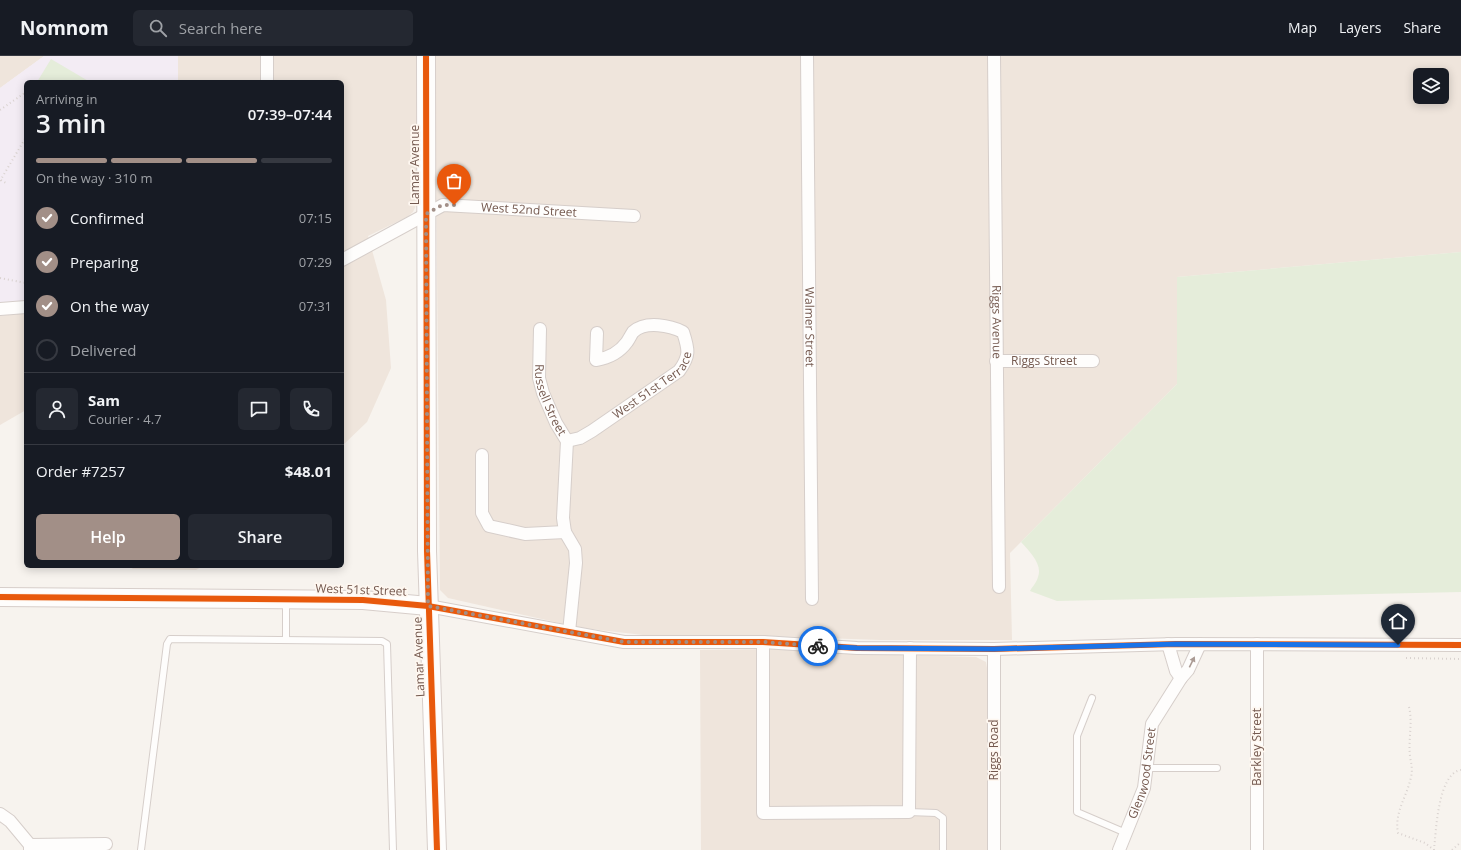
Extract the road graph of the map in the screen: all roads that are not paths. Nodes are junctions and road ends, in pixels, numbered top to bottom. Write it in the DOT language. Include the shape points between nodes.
graph roads {
  1 [pos="267,56"];
  2 [pos="426,56"];
  3 [pos="807,56"];
  4 [pos="994,56"];
  5 [pos="267,80"];
  6 [pos="426,214"];
  7 [pos="634,216"];
  8 [pos="344,259"];
  9 [pos="24,307"];
  10 [pos="0,309"];
  11 [pos="540,329"];
  12 [pos="597,333"];
  13 [pos="1093,361"];
  14 [pos="996,362"];
  15 [pos="567,441"];
  16 [pos="482,455"];
  17 [pos="565,532"];
  18 [pos="999,587"];
  19 [pos="0,597"];
  20 [pos="286,599"];
  21 [pos="812,599"];
  22 [pos="428,606"];
  23 [pos="569,632"];
  24 [pos="286,639"];
  25 [pos="764,642"];
  26 [pos="1168,644"];
  27 [pos="1200,644"];
  28 [pos="1257,644"];
  29 [pos="1461,645"];
  30 [pos="910,648"];
  31 [pos="994,649"];
  32 [pos="1181,678"];
  33 [pos="1092,698"];
  34 [pos="1147,768"];
  35 [pos="1217,768"];
  36 [pos="909,812"];
  37 [pos="0,814"];
  38 [pos="1126,833"];
  39 [pos="106,844"];
  40 [pos="30,848"];
  41 [pos="142,850"];
  42 [pos="393,850"];
  43 [pos="437,850"];
  44 [pos="943,850"];
  45 [pos="994,850"];
  46 [pos="1119,850"];
  47 [pos="1257,850"];
  1 -- 5 [label="street"];
  2 -- 6 [label="street, Lamar Avenue"];
  3 -- 21 [label="street, Walmer Street"];
  4 -- 14 [label="street, Riggs Avenue"];
  6 -- 7 [label="street, West 52nd Street" via="447,204"];
  6 -- 8 [label="street, West 52nd Street"];
  6 -- 22 [label="street, Lamar Avenue"];
  9 -- 10 [label="street"];
  11 -- 15 [label="street, Russell Street" via="539,378 556,423"];
  12 -- 15 [label="street, West 51st Terrace" via="596,360 606,359 619,352 634,332 642,327 673,327 683,332 688,346 687,360 678,371 592,431 580,438"];
  13 -- 14 [label="street, Riggs Street"];
  14 -- 18 [label="street, Riggs Avenue"];
  15 -- 17 [label="street, Russell Street" via="563,511"];
  16 -- 17 [label="street" via="482,513 489,526 525,534"];
  17 -- 23 [label="street, Russell Street" via="574,549 576,563"];
  19 -- 20 [label="street, West 51st Street"];
  20 -- 22 [label="street, West 51st Street" via="363,600"];
  20 -- 24 [label="lane"];
  22 -- 23 [label="street, West 51st Street"];
  22 -- 43 [label="street, Lamar Avenue"];
  23 -- 25 [label="street, West 51st Street" via="624,642"];
  24 -- 41 [label="lane" via="170,639 167,644"];
  24 -- 42 [label="lane" via="382,641 387,644"];
  25 -- 30 [label="street, West 51st Street"];
  25 -- 36 [label="street" via="762,812"];
  26 -- 27 [label="street, West 51st Street"];
  26 -- 31 [label="street, West 51st Street"];
  26 -- 32 [label="street" via="1176,671"];
  27 -- 28 [label="street, West 51st Street"];
  32 -- 27 [label="street, Glenwood Street, one-way" via="1188,670"];
  28 -- 29 [label="street, West 51st Street"];
  28 -- 47 [label="street, Barkley Street"];
  30 -- 31 [label="street, West 51st Street"];
  30 -- 36 [label="street"];
  31 -- 45 [label="street, Riggs Road"];
  32 -- 34 [label="street, Glenwood Street" via="1152,724"];
  33 -- 38 [label="lane" via="1077,736 1077,812"];
  34 -- 35 [label="lane"];
  34 -- 38 [label="street, Glenwood Street" via="1144,788"];
  36 -- 44 [label="lane" via="936,813 943,818"];
  37 -- 40 [label="street" via="10,821"];
  38 -- 46 [label="street, Glenwood Street"];
  39 -- 40 [label="street"];
}
